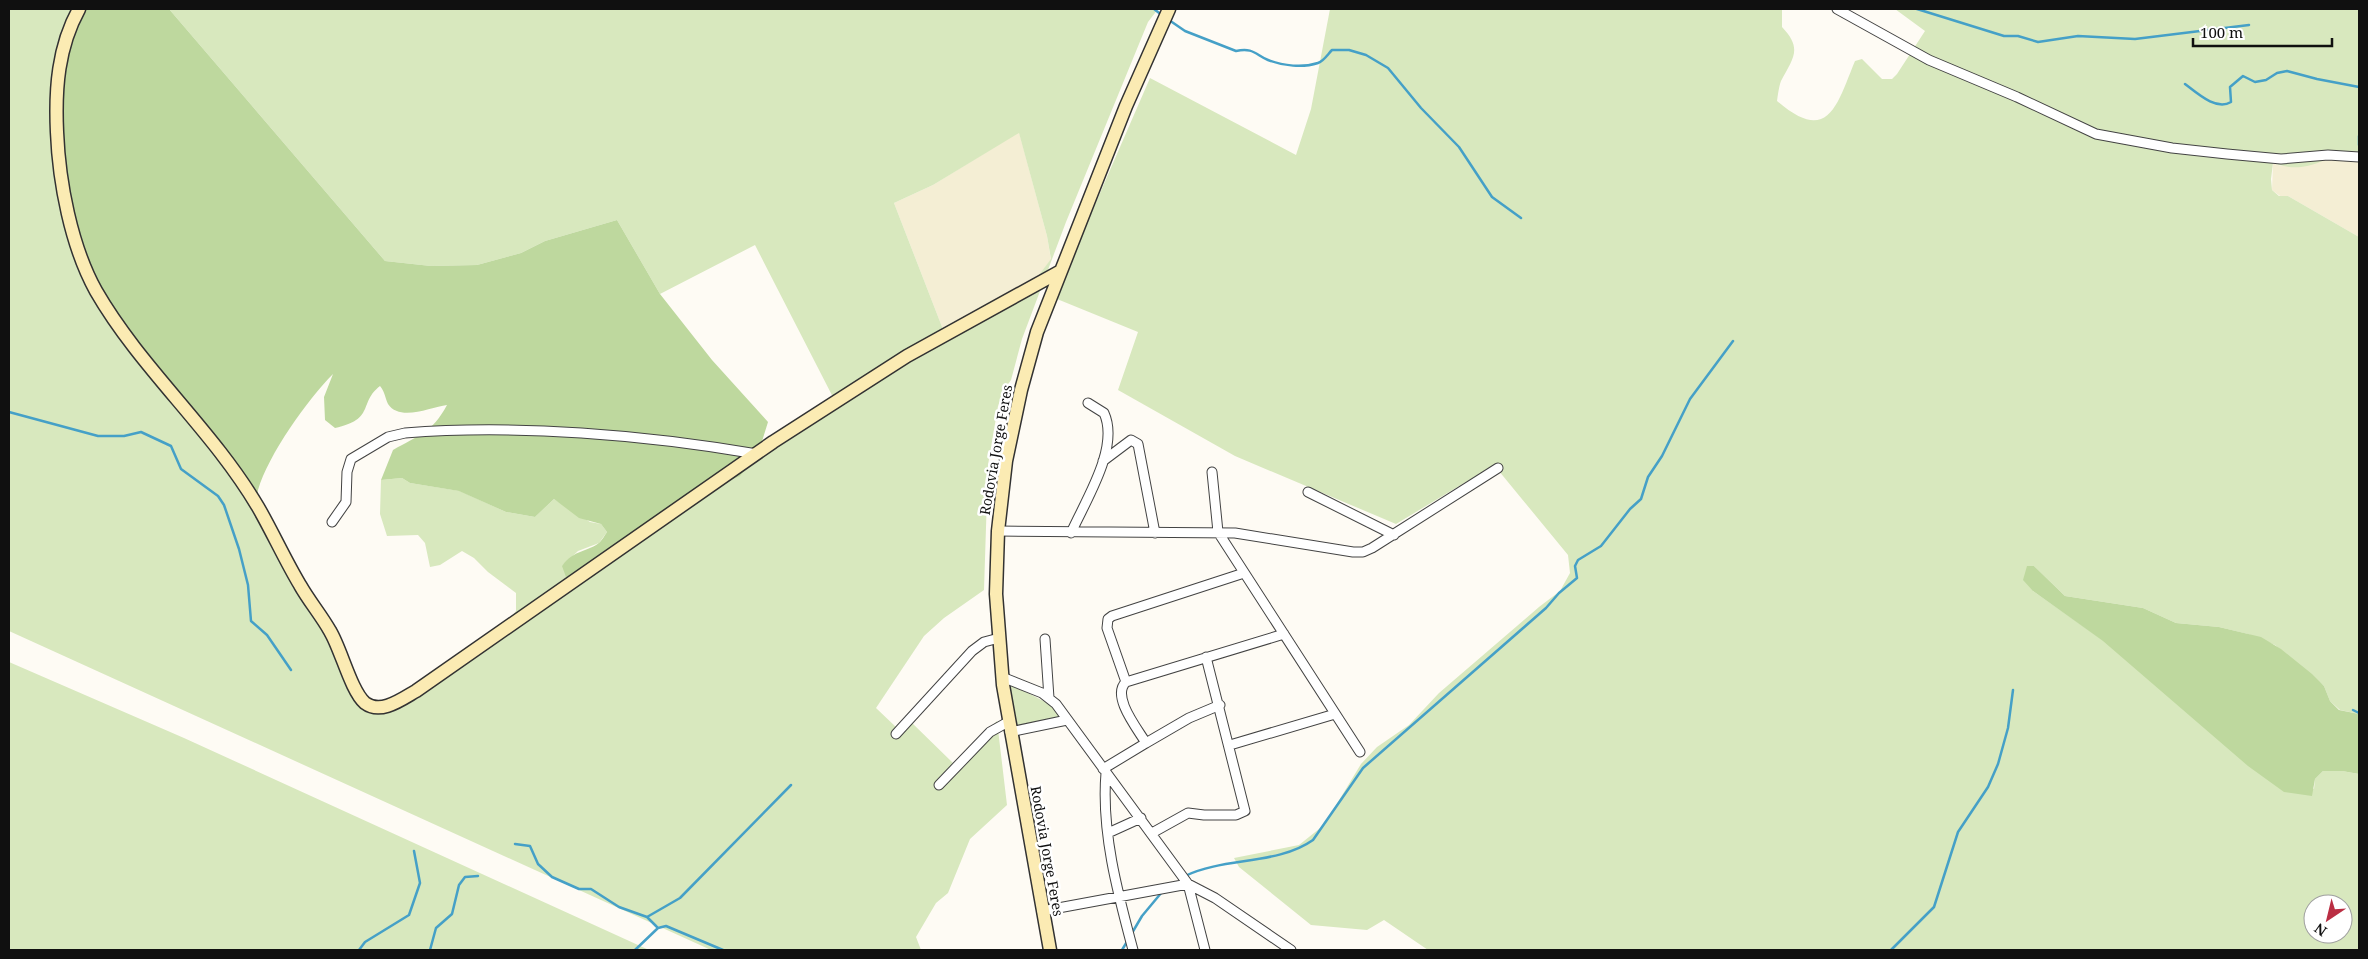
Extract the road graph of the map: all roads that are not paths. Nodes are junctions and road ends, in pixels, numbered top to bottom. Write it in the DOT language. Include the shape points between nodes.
graph roads {
  1 [pos="79,9"];
  2 [pos="1169,9"];
  3 [pos="1837,9"];
  4 [pos="2359,157"];
  5 [pos="1059,272"];
  6 [pos="1088,403"];
  7 [pos="756,454"];
  8 [pos="1103,462"];
  9 [pos="1498,468"];
  10 [pos="1212,472"];
  11 [pos="1308,492"];
  12 [pos="332,522"];
  13 [pos="998,531"];
  14 [pos="1218,532"];
  15 [pos="1071,533"];
  16 [pos="1155,533"];
  17 [pos="1394,535"];
  18 [pos="1244,573"];
  19 [pos="1284,634"];
  20 [pos="999,638"];
  21 [pos="1046,639"];
  22 [pos="1206,657"];
  23 [pos="1002,677"];
  24 [pos="1126,682"];
  25 [pos="1049,698"];
  26 [pos="1220,705"];
  27 [pos="1336,714"];
  28 [pos="1068,720"];
  29 [pos="1009,727"];
  30 [pos="896,734"];
  31 [pos="1146,742"];
  32 [pos="1230,745"];
  33 [pos="1360,752"];
  34 [pos="1105,771"];
  35 [pos="939,785"];
  36 [pos="1141,818"];
  37 [pos="1108,833"];
  38 [pos="1152,833"];
  39 [pos="1188,884"];
  40 [pos="1119,897"];
  41 [pos="1042,911"];
  42 [pos="1050,950"];
  43 [pos="1133,950"];
  44 [pos="1206,950"];
  45 [pos="1291,950"];
  1 -- 7 [label="street" via="61,54 56,117 60,174 89,275 104,304 241,480 299,584 331,632 365,702 386,706 416,691"];
  2 -- 5 [label="street, Rodovia Jorge Feres"];
  3 -- 4 [label="street" via="1922,56 2096,134 2172,148 2281,159 2328,155"];
  5 -- 7 [label="street" via="907,356"];
  5 -- 13 [label="street, Rodovia Jorge Feres" via="1037,332 1021,390 1006,462"];
  6 -- 8 [label="street" via="1104,413 1109,426"];
  7 -- 12 [label="street" via="685,443 525,431 405,433 388,437 351,459 346,502"];
  8 -- 15 [label="street"];
  8 -- 16 [label="street" via="1131,440 1138,444"];
  9 -- 17 [label="street"];
  10 -- 14 [label="street"];
  11 -- 17 [label="street"];
  13 -- 15 [label="street"];
  13 -- 20 [label="street, Rodovia Jorge Feres"];
  14 -- 16 [label="street"];
  14 -- 17 [label="street" via="1257,535 1353,552 1368,550"];
  14 -- 18 [label="street"];
  15 -- 16 [label="street"];
  18 -- 19 [label="street"];
  18 -- 24 [label="street" via="1110,617 1108,628"];
  19 -- 22 [label="street"];
  19 -- 27 [label="street"];
  20 -- 23 [label="street, Rodovia Jorge Feres"];
  20 -- 30 [label="street" via="984,642 972,651"];
  21 -- 25 [label="street"];
  22 -- 24 [label="street"];
  22 -- 26 [label="street"];
  23 -- 25 [label="street"];
  23 -- 29 [label="street, Rodovia Jorge Feres"];
  24 -- 31 [label="street" via="1120,698"];
  25 -- 28 [label="street"];
  26 -- 31 [label="street"];
  26 -- 32 [label="street"];
  27 -- 32 [label="street"];
  27 -- 33 [label="street"];
  28 -- 29 [label="street"];
  28 -- 34 [label="street"];
  29 -- 35 [label="street" via="990,732"];
  29 -- 41 [label="street, Rodovia Jorge Feres"];
  31 -- 34 [label="street"];
  32 -- 38 [label="street" via="1245,811 1236,815 1204,816 1188,812"];
  34 -- 36 [label="street"];
  34 -- 37 [label="street"];
  36 -- 37 [label="street"];
  36 -- 38 [label="street"];
  37 -- 40 [label="street"];
  38 -- 39 [label="street"];
  39 -- 40 [label="street"];
  39 -- 44 [label="street"];
  39 -- 45 [label="street" via="1215,898"];
  40 -- 41 [label="street"];
  40 -- 43 [label="street"];
  41 -- 42 [label="street, Rodovia Jorge Feres"];
}
